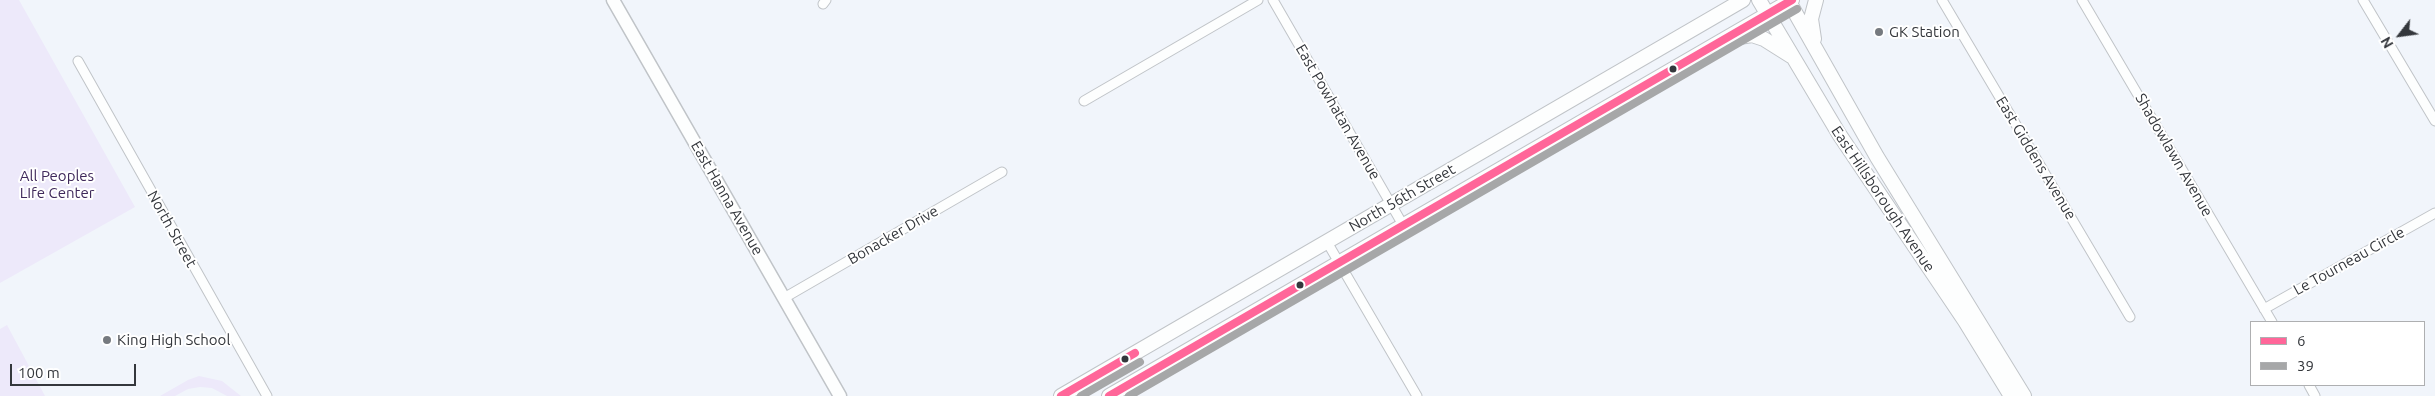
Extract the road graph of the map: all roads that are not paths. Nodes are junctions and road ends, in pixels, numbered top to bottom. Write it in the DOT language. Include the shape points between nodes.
graph roads {
  1 [pos="613,0"];
  2 [pos="1258,0"];
  3 [pos="1272,0"];
  4 [pos="1726,0"];
  5 [pos="1743,0"];
  6 [pos="1759,0"];
  7 [pos="1816,0"];
  8 [pos="1942,0"];
  9 [pos="2082,0"];
  10 [pos="2363,0"];
  11 [pos="1790,1"];
  12 [pos="1768,14"];
  13 [pos="1710,19"];
  14 [pos="1725,39"];
  15 [pos="1815,47"];
  16 [pos="1794,58"];
  17 [pos="78,61"];
  18 [pos="1084,101"];
  19 [pos="2435,121"];
  20 [pos="1002,172"];
  21 [pos="1391,205"];
  22 [pos="2435,213"];
  23 [pos="1403,225"];
  24 [pos="1327,242"];
  25 [pos="1339,263"];
  26 [pos="784,298"];
  27 [pos="2264,310"];
  28 [pos="2130,317"];
  29 [pos="2271,321"];
  30 [pos="1110,367"];
  31 [pos="1123,388"];
  32 [pos="267,396"];
  33 [pos="840,396"];
  34 [pos="1061,396"];
  35 [pos="1109,396"];
  36 [pos="1417,396"];
  37 [pos="2011,396"];
  38 [pos="2024,396"];
  1 -- 26 [label="street, East Hanna Avenue"];
  2 -- 18 [label="street"];
  3 -- 21 [label="street, East Powhatan Avenue"];
  4 -- 13 [label="main road"];
  5 -- 13 [label="main road, North 56th Street"];
  6 -- 12 [label="main road, East Hillsborough Avenue"];
  7 -- 15 [label="main road" via="1811,19"];
  8 -- 28 [label="street, East Giddens Avenue"];
  9 -- 27 [label="street, Shadowlawn Avenue"];
  10 -- 19 [label="street"];
  11 -- 12 [label="main road, North 56th Street"];
  11 -- 15 [label="main road, East Hillsborough Avenue"];
  12 -- 14 [label="main road, North 56th Street"];
  12 -- 16 [label="main road, East Hillsborough Avenue"];
  13 -- 21 [label="main road, North 56th Street"];
  14 -- 16 [label="main road" via="1752,36 1764,39"];
  14 -- 23 [label="main road, North 56th Street"];
  15 -- 38 [label="main road, East Hillsborough Avenue" via="1877,157"];
  16 -- 37 [label="main road, East Hillsborough Avenue"];
  17 -- 32 [label="street, North Street"];
  20 -- 26 [label="street, Bonacker Drive"];
  21 -- 23 [label="street, East Powhatan Avenue"];
  21 -- 24 [label="main road, North 56th Street"];
  22 -- 27 [label="street, Le Tourneau Circle"];
  23 -- 25 [label="main road, North 56th Street"];
  24 -- 25 [label="street"];
  24 -- 30 [label="main road, North 56th Street"];
  25 -- 31 [label="main road, North 56th Street"];
  25 -- 36 [label="street"];
  26 -- 33 [label="street, East Hanna Avenue"];
  27 -- 29 [label="street, Shadowlawn Avenue"];
  30 -- 31 [label="main road"];
  30 -- 34 [label="main road, North 56th Street"];
  31 -- 35 [label="main road, North 56th Street"];
}
